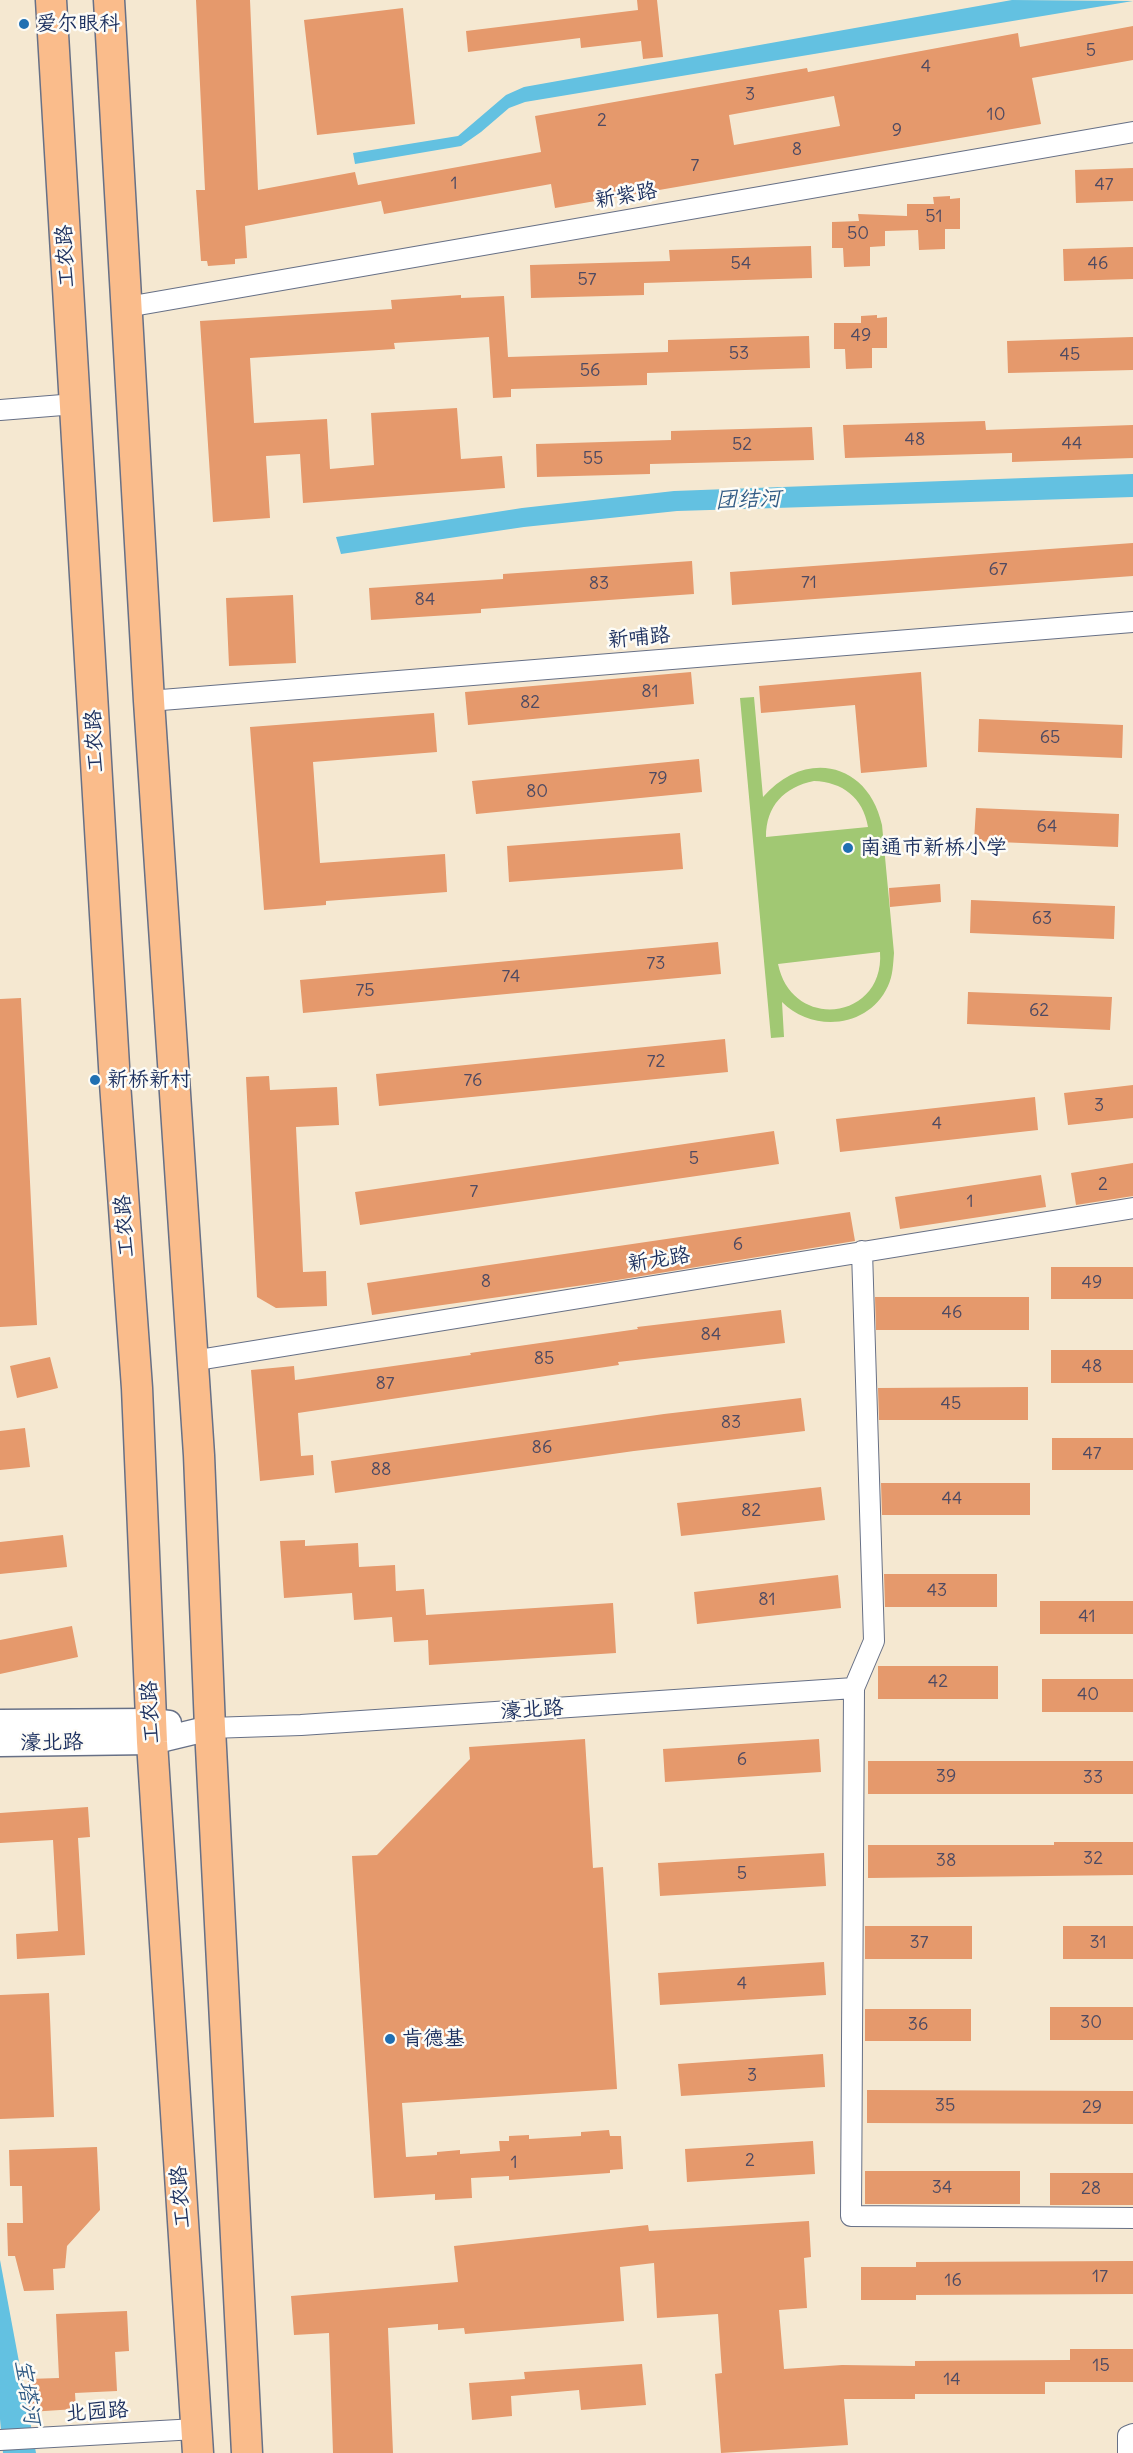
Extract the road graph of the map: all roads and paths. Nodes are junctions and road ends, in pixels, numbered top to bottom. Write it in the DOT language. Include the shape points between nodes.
graph roads {
  1 [pos="51,0"];
  2 [pos="109,0"];
  3 [pos="1133,132"];
  4 [pos="127,307"];
  5 [pos="75,404"];
  6 [pos="0,410"];
  7 [pos="1133,622"];
  8 [pos="149,701"];
  9 [pos="1133,1208"];
  10 [pos="862,1251"];
  11 [pos="192,1361"];
  12 [pos="854,1688"];
  13 [pos="0,1722"];
  14 [pos="210,1728"];
  15 [pos="152,1731"];
  16 [pos="0,1744"];
  17 [pos="1133,2218"];
  18 [pos="1133,2434"];
  19 [pos="0,2440"];
  20 [pos="197,2441"];
  21 [pos="247,2453"];
  22 [pos="1128,2453"];
  1 -- 5 [label="main road, 工农路"];
  2 -- 4 [label="main road"];
  3 -- 4 [label="street, 新紫路"];
  4 -- 8 [label="main road"];
  5 -- 6 [label="street"];
  5 -- 15 [label="main road, 工农路" via="137,1388"];
  7 -- 8 [label="street, 新哺路"];
  8 -- 11 [label="main road"];
  9 -- 10 [label="street, 新龙路"];
  10 -- 11 [label="street, 新龙路"];
  10 -- 12 [label="street" via="874,1641"];
  11 -- 14 [label="main road"];
  12 -- 14 [label="street, 濠北路"];
  12 -- 17 [label="street" via="851,2216"];
  13 -- 15 [label="street, 濠北路"];
  14 -- 15 [label="street, 濠北路"];
  14 -- 21 [label="main road"];
  15 -- 16 [label="street, 濠北路"];
  15 -- 20 [label="main road, 工农路"];
  18 -- 22 [label="street" via="1128,2436"];
  19 -- 20 [label="street, 北园路"];
}
